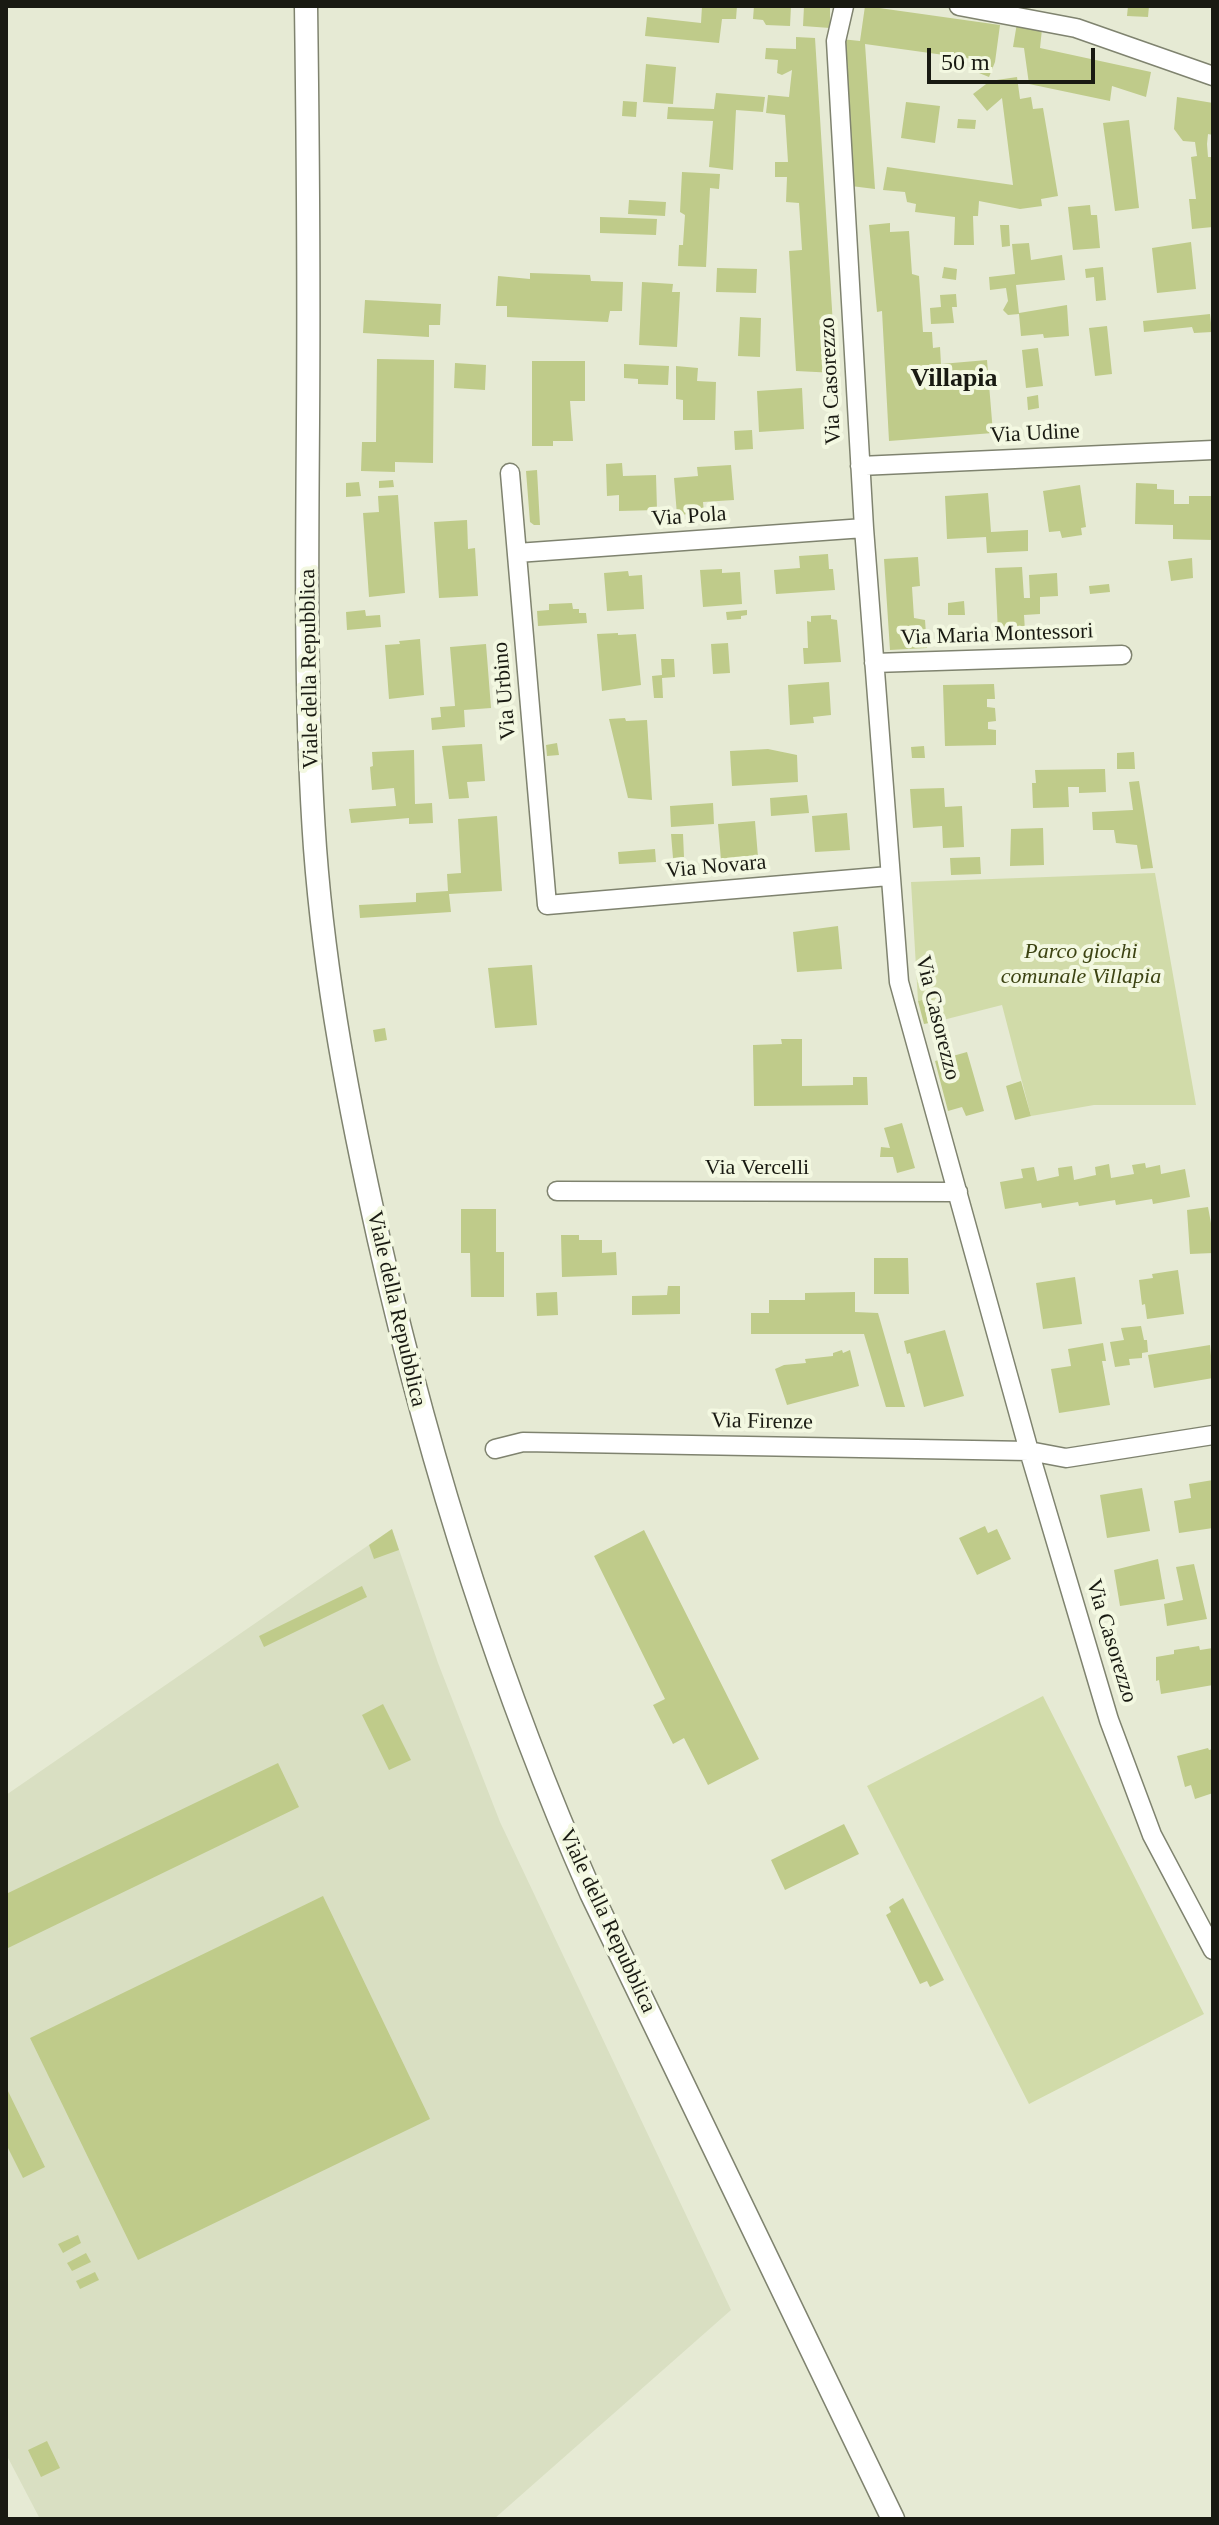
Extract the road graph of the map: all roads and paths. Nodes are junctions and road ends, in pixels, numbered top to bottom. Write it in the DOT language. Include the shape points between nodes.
graph roads {
  1 [pos="306,6"];
  2 [pos="844,6"];
  3 [pos="959,6"];
  4 [pos="1213,76"];
  5 [pos="1213,450"];
  6 [pos="860,466"];
  7 [pos="510,473"];
  8 [pos="864,528"];
  9 [pos="517,553"];
  10 [pos="1122,655"];
  11 [pos="874,663"];
  12 [pos="889,876"];
  13 [pos="547,905"];
  14 [pos="557,1191"];
  15 [pos="958,1192"];
  16 [pos="1213,1435"];
  17 [pos="495,1449"];
  18 [pos="1029,1451"];
  19 [pos="1213,1950"];
  20 [pos="893,2519"];
  1 -- 20 [label="street, Viale della Repubblica" via="307,604 316,852 349,1099 399,1328 467,1570 558,1817"];
  2 -- 6 [label="street, Via Casorezzo" via="836,41"];
  3 -- 4 [label="street" via="1076,28"];
  5 -- 6 [label="street, Via Udine"];
  6 -- 8 [label="street, Via Casorezzo"];
  7 -- 9 [label="street, Via Urbino"];
  8 -- 9 [label="street, Via Pola"];
  8 -- 11 [label="street, Via Casorezzo"];
  9 -- 13 [label="street, Via Urbino"];
  10 -- 11 [label="street, Via Maria Montessori"];
  11 -- 12 [label="street, Via Casorezzo"];
  12 -- 13 [label="street, Via Novara"];
  12 -- 15 [label="street, Via Casorezzo" via="899,982"];
  14 -- 15 [label="street, Via Vercelli"];
  15 -- 18 [label="street, Via Casorezzo"];
  16 -- 18 [label="street, Via Firenze" via="1066,1458"];
  17 -- 18 [label="street, Via Firenze" via="523,1442"];
  18 -- 19 [label="street, Via Casorezzo" via="1115,1734 1152,1835"];
}
